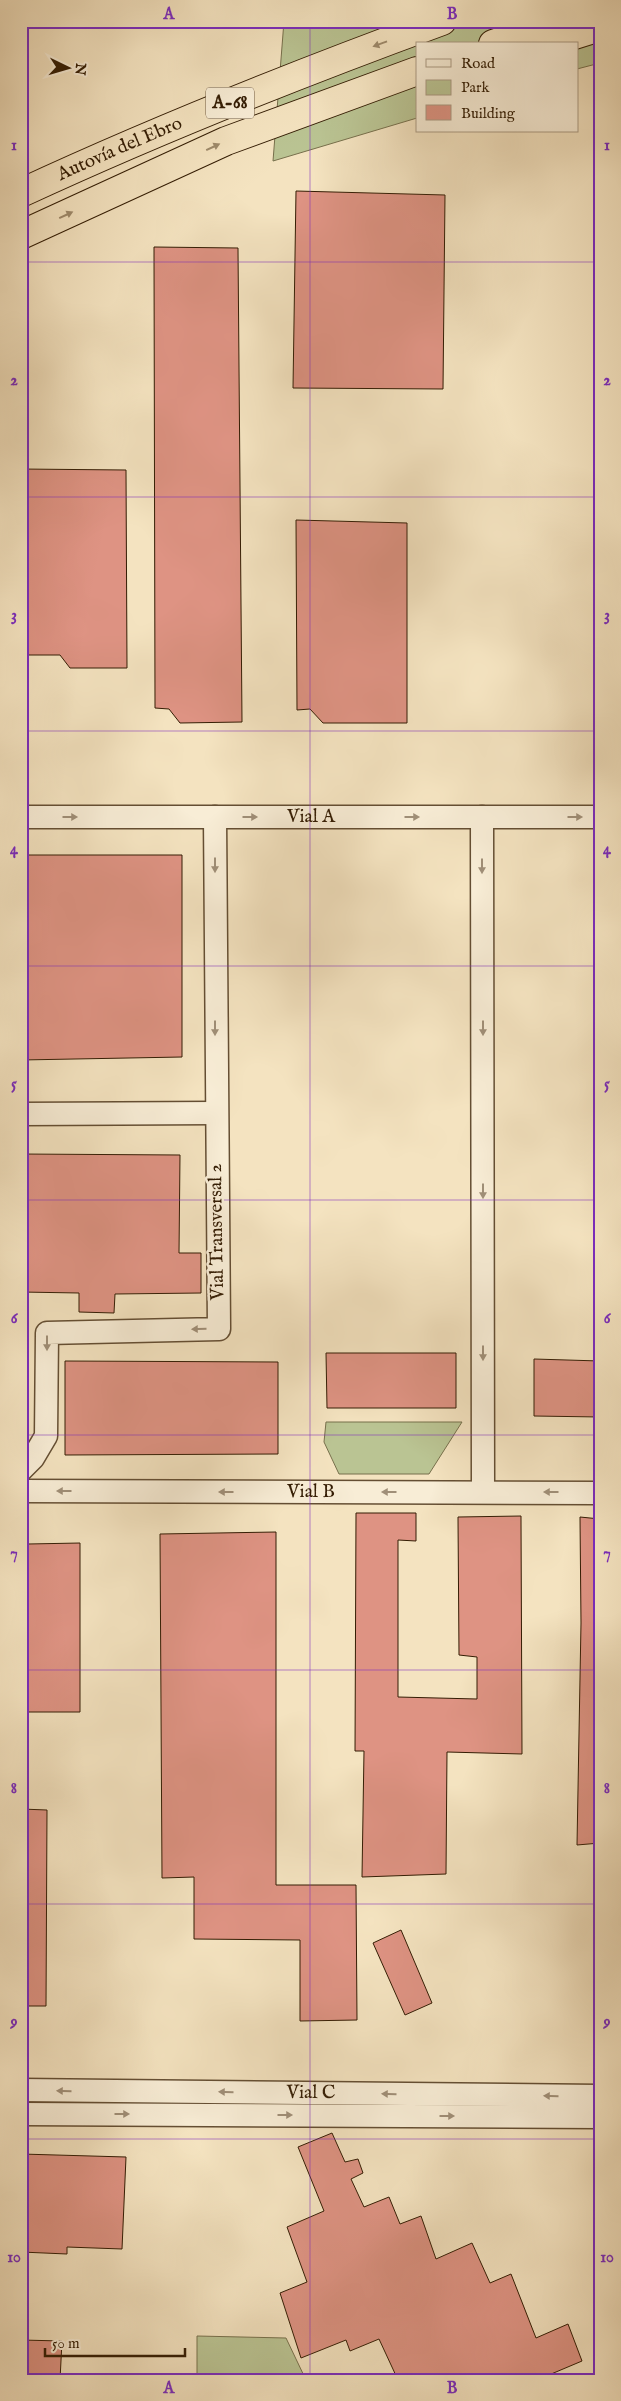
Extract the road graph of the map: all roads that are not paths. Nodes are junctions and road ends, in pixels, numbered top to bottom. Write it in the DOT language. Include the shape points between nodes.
graph roads {
  1 [pos="442,21"];
  2 [pos="560,21"];
  3 [pos="600,26"];
  4 [pos="499,42"];
  5 [pos="552,42"];
  6 [pos="327,63"];
  7 [pos="416,71"];
  8 [pos="416,88"];
  9 [pos="280,121"];
  10 [pos="21,172"];
  11 [pos="21,193"];
  12 [pos="21,235"];
  13 [pos="21,817"];
  14 [pos="215,817"];
  15 [pos="482,817"];
  16 [pos="600,817"];
  17 [pos="216,1113"];
  18 [pos="21,1114"];
  19 [pos="21,1470"];
  20 [pos="21,1491"];
  21 [pos="483,1492"];
  22 [pos="600,1493"];
  23 [pos="21,2090"];
  24 [pos="600,2096"];
  25 [pos="21,2114"];
  26 [pos="600,2117"];
  1 -- 6 [label="highway, Autovía del Ebro / A-68, one-way"];
  2 -- 4 [label="highway"];
  3 -- 5 [label="highway"];
  6 -- 10 [label="highway" via="247,78"];
  6 -- 11 [label="highway, Autovía del Ebro / A-68"];
  7 -- 9 [label="highway, Autovía del Ebro / A-68"];
  8 -- 9 [label="highway" via="340,116"];
  12 -- 9 [label="highway, Autovía del Ebro / A-68, one-way" via="226,141"];
  13 -- 14 [label="street, Vial A, one-way"];
  14 -- 15 [label="street, Vial A, one-way"];
  14 -- 17 [label="street, Vial Transversal 2, one-way"];
  15 -- 16 [label="street, Vial A, one-way"];
  15 -- 21 [label="street, one-way"];
  17 -- 18 [label="street"];
  17 -- 19 [label="street, Vial Transversal 2, one-way" via="218,1329 47,1333 46,1436 33,1458"];
  21 -- 20 [label="street, Vial B, one-way"];
  22 -- 21 [label="street, Vial B, one-way"];
  24 -- 23 [label="street, Vial C, one-way"];
  25 -- 26 [label="street, Vial C, one-way"];
}
